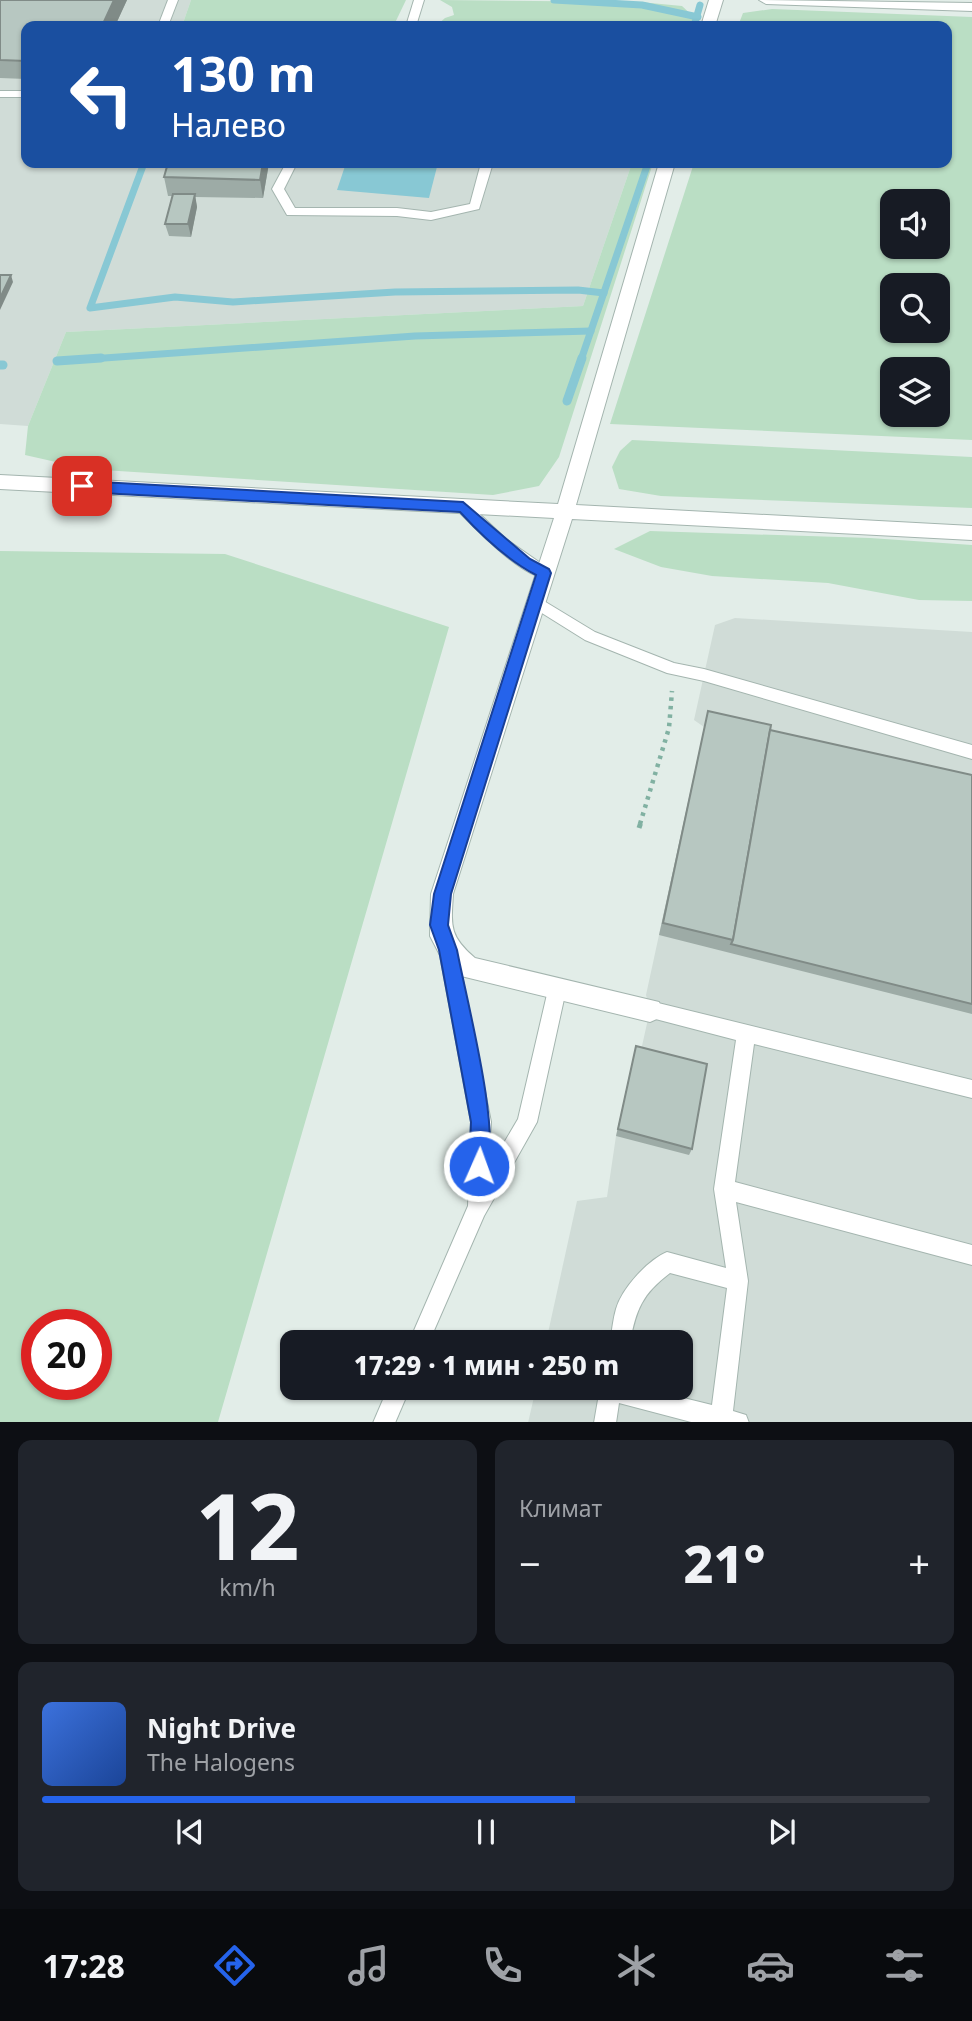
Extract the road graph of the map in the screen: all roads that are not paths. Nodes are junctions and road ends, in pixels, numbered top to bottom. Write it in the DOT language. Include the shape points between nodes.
graph roads {
  1 [pos="173,0"];
  2 [pos="419,0"];
  3 [pos="716,0"];
  4 [pos="766,0"];
  5 [pos="972,7"];
  6 [pos="165,21"];
  7 [pos="413,21"];
  8 [pos="710,21"];
  9 [pos="0,94"];
  10 [pos="21,94"];
  11 [pos="288,168"];
  12 [pos="485,168"];
  13 [pos="666,168"];
  14 [pos="0,482"];
  15 [pos="463,507"];
  16 [pos="565,512"];
  17 [pos="972,533"];
  18 [pos="544,573"];
  19 [pos="534,601"];
  20 [pos="972,752"];
  21 [pos="448,950"];
  22 [pos="556,990"];
  23 [pos="650,1010"];
  24 [pos="746,1033"];
  25 [pos="972,1089"];
  26 [pos="724,1189"];
  27 [pos="477,1209"];
  28 [pos="972,1255"];
  29 [pos="738,1282"];
  30 [pos="424,1330"];
  31 [pos="622,1330"];
  32 [pos="394,1400"];
  33 [pos="609,1400"];
  34 [pos="653,1400"];
  35 [pos="729,1420"];
  36 [pos="384,1422"];
  37 [pos="605,1422"];
  1 -- 6 [label="lane"];
  2 -- 7 [label="lane"];
  3 -- 8 [label="street"];
  4 -- 5 [label="street"];
  9 -- 10 [label="lane"];
  11 -- 12 [label="lane" via="278,189 291,212 431,216 475,206"];
  13 -- 16 [label="street"];
  14 -- 15 [label="street"];
  15 -- 16 [label="street"];
  15 -- 18 [label="lane" via="525,563"];
  16 -- 17 [label="street"];
  16 -- 18 [label="street"];
  18 -- 19 [label="street"];
  19 -- 20 [label="lane" via="590,636 673,669"];
  19 -- 21 [label="street" via="442,894 439,925"];
  21 -- 22 [label="street" via="470,968"];
  21 -- 27 [label="lane" via="481,1122"];
  22 -- 23 [label="street"];
  22 -- 27 [label="lane" via="527,1122"];
  23 -- 24 [label="lane"];
  24 -- 25 [label="lane"];
  24 -- 26 [label="lane"];
  26 -- 28 [label="lane"];
  26 -- 29 [label="lane"];
  27 -- 30 [label="lane"];
  29 -- 31 [label="lane" via="667,1262 649,1276 626,1309"];
  29 -- 35 [label="lane"];
  32 -- 36 [label="lane"];
  33 -- 37 [label="lane"];
  34 -- 35 [label="lane"];
}
